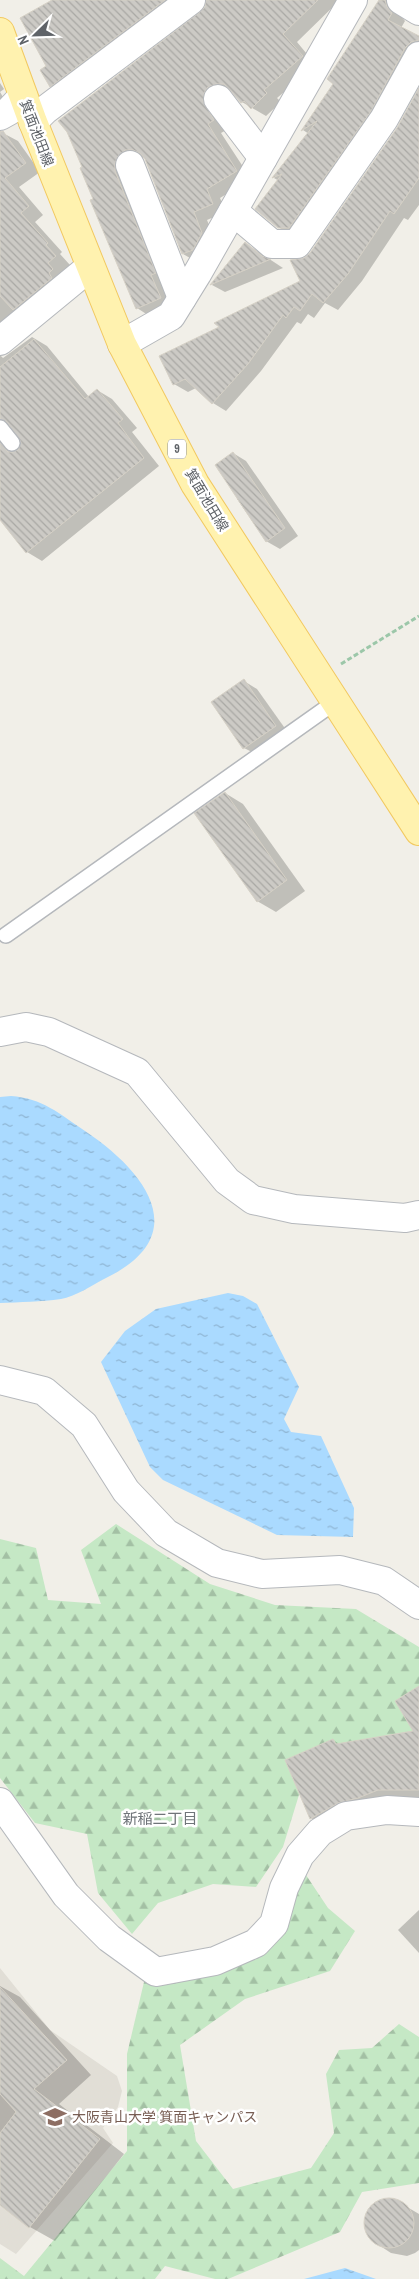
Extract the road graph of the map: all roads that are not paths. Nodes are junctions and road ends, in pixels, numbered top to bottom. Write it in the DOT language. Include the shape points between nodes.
graph roads {
  1 [pos="191,0"];
  2 [pos="353,0"];
  3 [pos="402,0"];
  4 [pos="419,11"];
  5 [pos="0,32"];
  6 [pos="419,56"];
  7 [pos="23,96"];
  8 [pos="218,99"];
  9 [pos="0,116"];
  10 [pos="33,122"];
  11 [pos="263,158"];
  12 [pos="130,165"];
  13 [pos="233,211"];
  14 [pos="90,267"];
  15 [pos="182,298"];
  16 [pos="0,341"];
  17 [pos="122,344"];
  18 [pos="0,428"];
  19 [pos="12,443"];
  20 [pos="335,702"];
  21 [pos="419,831"];
  22 [pos="6,935"];
  23 [pos="0,1032"];
  24 [pos="419,1215"];
  25 [pos="0,1380"];
  26 [pos="419,1605"];
  27 [pos="0,1802"];
  28 [pos="419,1812"];
  1 -- 10 [label="street"];
  2 -- 11 [label="street"];
  3 -- 4 [label="street"];
  5 -- 7 [label="main road, 箕面池田線 / 9"];
  6 -- 13 [label="street" via="384,119 297,244 272,244"];
  7 -- 9 [label="street"];
  7 -- 10 [label="main road, 箕面池田線 / 9"];
  8 -- 11 [label="street"];
  10 -- 14 [label="main road, 箕面池田線 / 9"];
  11 -- 13 [label="street"];
  12 -- 15 [label="street"];
  13 -- 15 [label="street"];
  14 -- 16 [label="street"];
  14 -- 17 [label="main road, 箕面池田線 / 9"];
  15 -- 17 [label="street" via="171,316"];
  17 -- 20 [label="main road, 箕面池田線 / 9" via="195,484"];
  18 -- 19 [label="lane"];
  20 -- 21 [label="main road, 箕面池田線 / 9"];
  20 -- 22 [label="lane"];
  23 -- 24 [label="street" via="26,1028 49,1032 137,1072 227,1181 253,1200 294,1209 405,1218"];
  25 -- 26 [label="street" via="44,1391 84,1425 126,1491 166,1533 217,1563 262,1574 340,1570 384,1581"];
  27 -- 28 [label="street" via="66,1895 108,1938 156,1972 214,1961 256,1943 274,1924 284,1888 300,1855 320,1832 346,1816 388,1810"];
}
